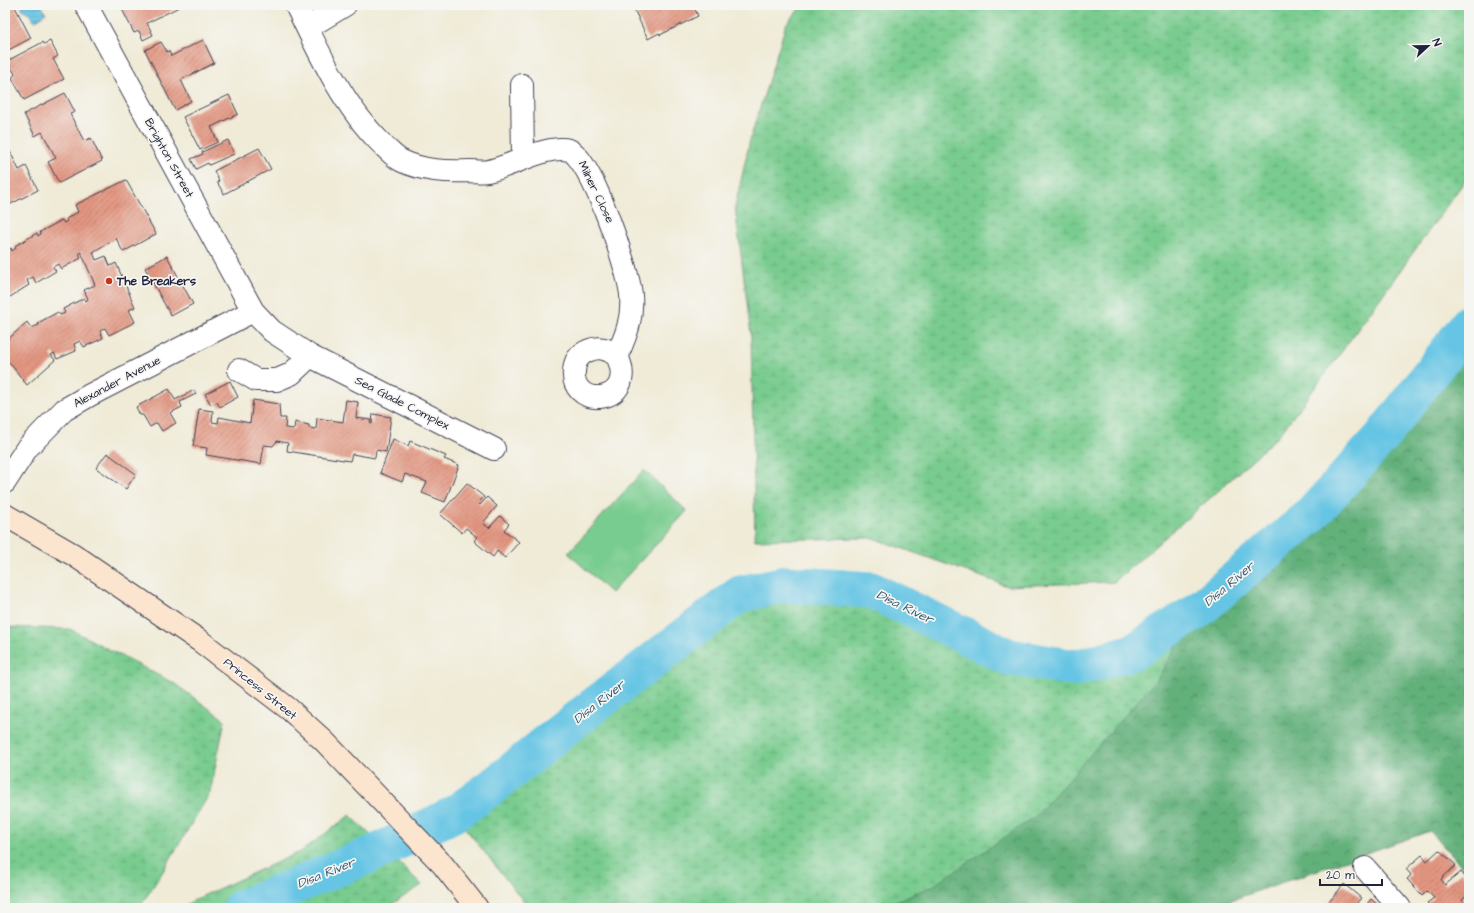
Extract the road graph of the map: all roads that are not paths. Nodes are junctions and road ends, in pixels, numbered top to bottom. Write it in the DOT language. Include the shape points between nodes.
graph roads {
  1 [pos="86,5"];
  2 [pos="296,5"];
  3 [pos="345,5"];
  4 [pos="307,28"];
  5 [pos="522,84"];
  6 [pos="523,159"];
  7 [pos="253,311"];
  8 [pos="310,356"];
  9 [pos="618,356"];
  10 [pos="239,370"];
  11 [pos="494,449"];
  12 [pos="5,482"];
  13 [pos="5,515"];
  14 [pos="1365,868"];
  15 [pos="477,908"];
  16 [pos="1400,908"];
  1 -- 7 [label="street, Brighton Street"];
  2 -- 4 [label="street, Milner Close"];
  3 -- 4 [label="street"];
  4 -- 6 [label="street, Milner Close" via="346,100 364,126 386,149 401,160 425,169 448,172 488,171"];
  5 -- 6 [label="street"];
  6 -- 9 [label="street, Milner Close" via="542,152 570,150 585,166 612,224 627,270 631,315"];
  7 -- 8 [label="street, Sea Glade Complex" via="272,332"];
  7 -- 12 [label="street, Alexander Avenue" via="64,410 27,448"];
  8 -- 10 [label="street" via="291,374 277,380 256,380"];
  8 -- 11 [label="street, Sea Glade Complex"];
  13 -- 15 [label="street, Princess Street" via="74,555 200,641 289,710 324,741 443,865"];
  14 -- 16 [label="street"];
}
